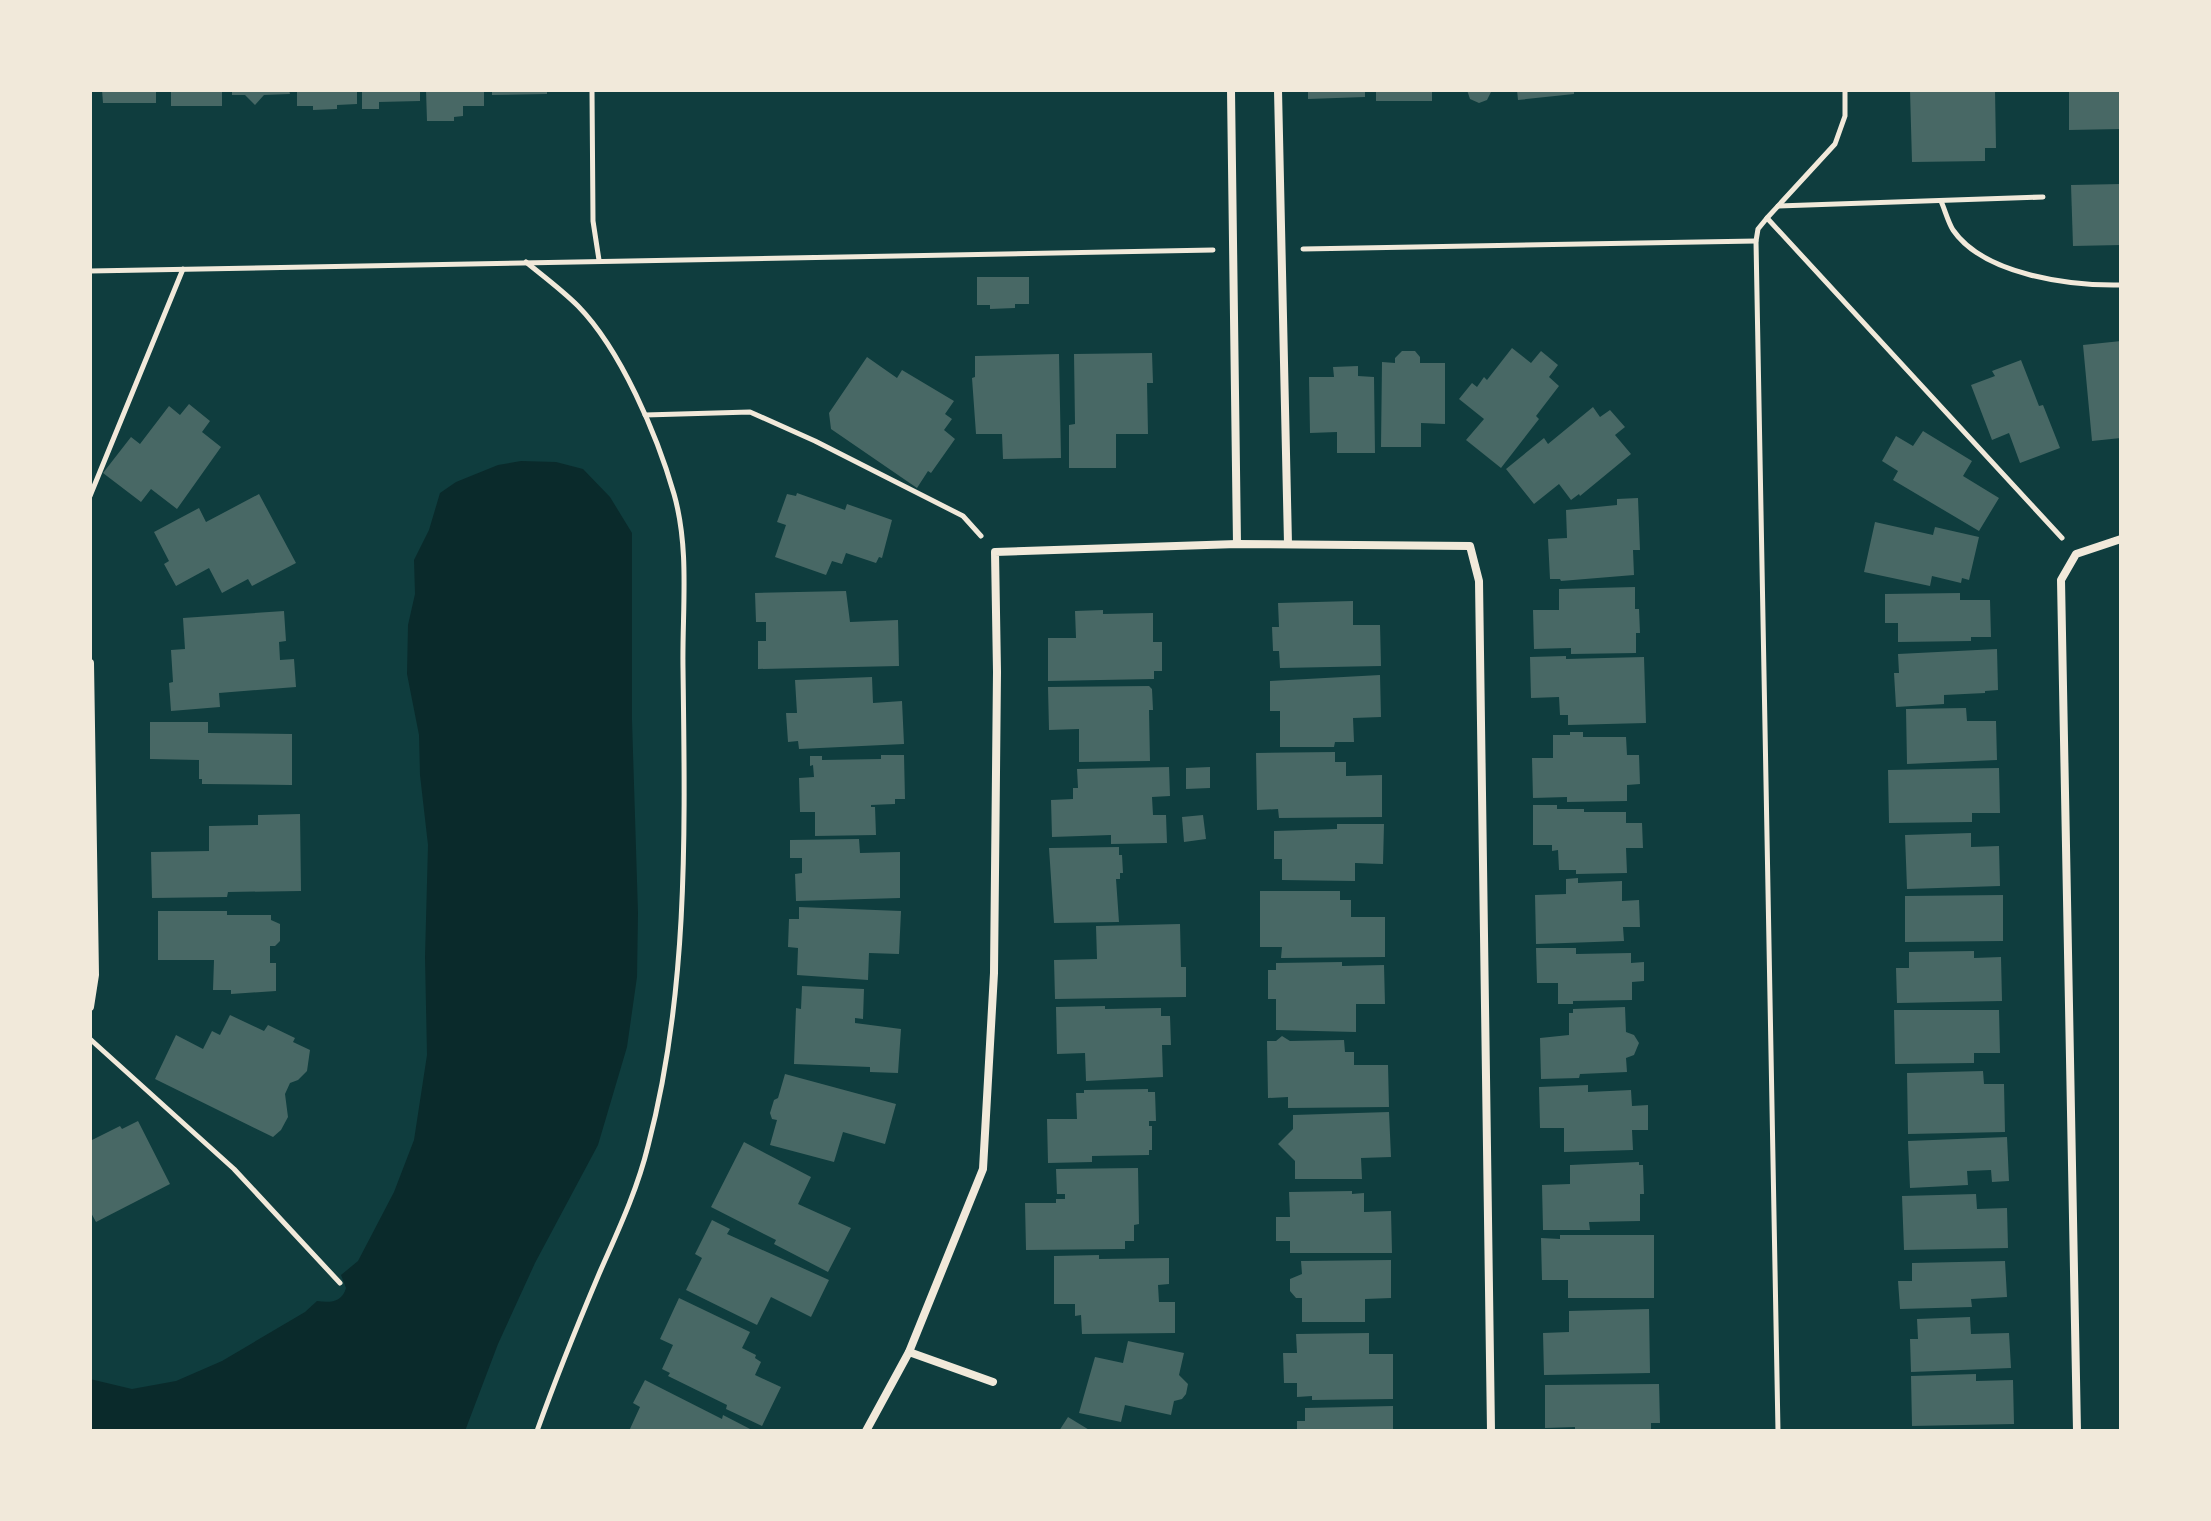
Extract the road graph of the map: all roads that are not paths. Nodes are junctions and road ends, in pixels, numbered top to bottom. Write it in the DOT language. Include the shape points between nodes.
graph roads {
  1 [pos="1231,90"];
  2 [pos="1278,90"];
  3 [pos="2121,539"];
  4 [pos="1237,544"];
  5 [pos="1288,544"];
  6 [pos="90,663"];
  7 [pos="90,1007"];
  8 [pos="909,1352"];
  9 [pos="993,1382"];
  10 [pos="866,1431"];
  11 [pos="1491,1431"];
  12 [pos="2077,1431"];
  1 -- 4 [label="street"];
  2 -- 5 [label="street"];
  3 -- 12 [label="street" via="2076,554 2061,580"];
  4 -- 5 [label="street"];
  4 -- 8 [label="street" via="995,552 994,973 983,1169"];
  5 -- 11 [label="street" via="1470,546 1479,581"];
  6 -- 7 [label="street" via="95,975"];
  8 -- 9 [label="street"];
  8 -- 10 [label="street"];
}
